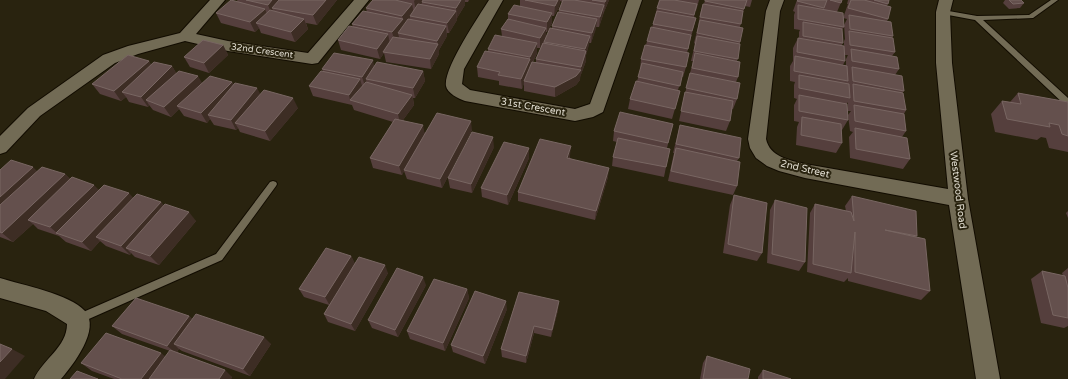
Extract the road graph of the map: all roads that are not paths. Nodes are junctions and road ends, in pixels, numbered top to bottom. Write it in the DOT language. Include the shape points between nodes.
graph roads {
  1 [pos="218,0"];
  2 [pos="362,0"];
  3 [pos="496,0"];
  4 [pos="635,0"];
  5 [pos="777,0"];
  6 [pos="1055,0"];
  7 [pos="944,6"];
  8 [pos="977,18"];
  9 [pos="185,36"];
  10 [pos="1068,104"];
  11 [pos="0,147"];
  12 [pos="273,184"];
  13 [pos="958,199"];
  14 [pos="0,288"];
  15 [pos="78,319"];
  16 [pos="46,379"];
  17 [pos="988,379"];
  1 -- 9 [label="street"];
  2 -- 9 [label="street, 32nd Crescent" via="312,59 228,46"];
  3 -- 4 [label="street, 31st Crescent" via="456,69 454,86 465,95 575,114 587,113 597,108"];
  5 -- 13 [label="street, 2nd Street" via="773,11 757,139 759,149 768,159 793,168"];
  6 -- 8 [label="lane" via="1032,18"];
  7 -- 8 [label="lane"];
  7 -- 13 [label="street, Westwood Road" via="944,63"];
  8 -- 10 [label="lane"];
  9 -- 11 [label="street" via="109,59 34,112"];
  12 -- 15 [label="lane" via="219,257"];
  13 -- 17 [label="street, Westwood Road"];
  14 -- 15 [label="street" via="61,307"];
  15 -- 16 [label="street" via="78,336 71,349"];
}
